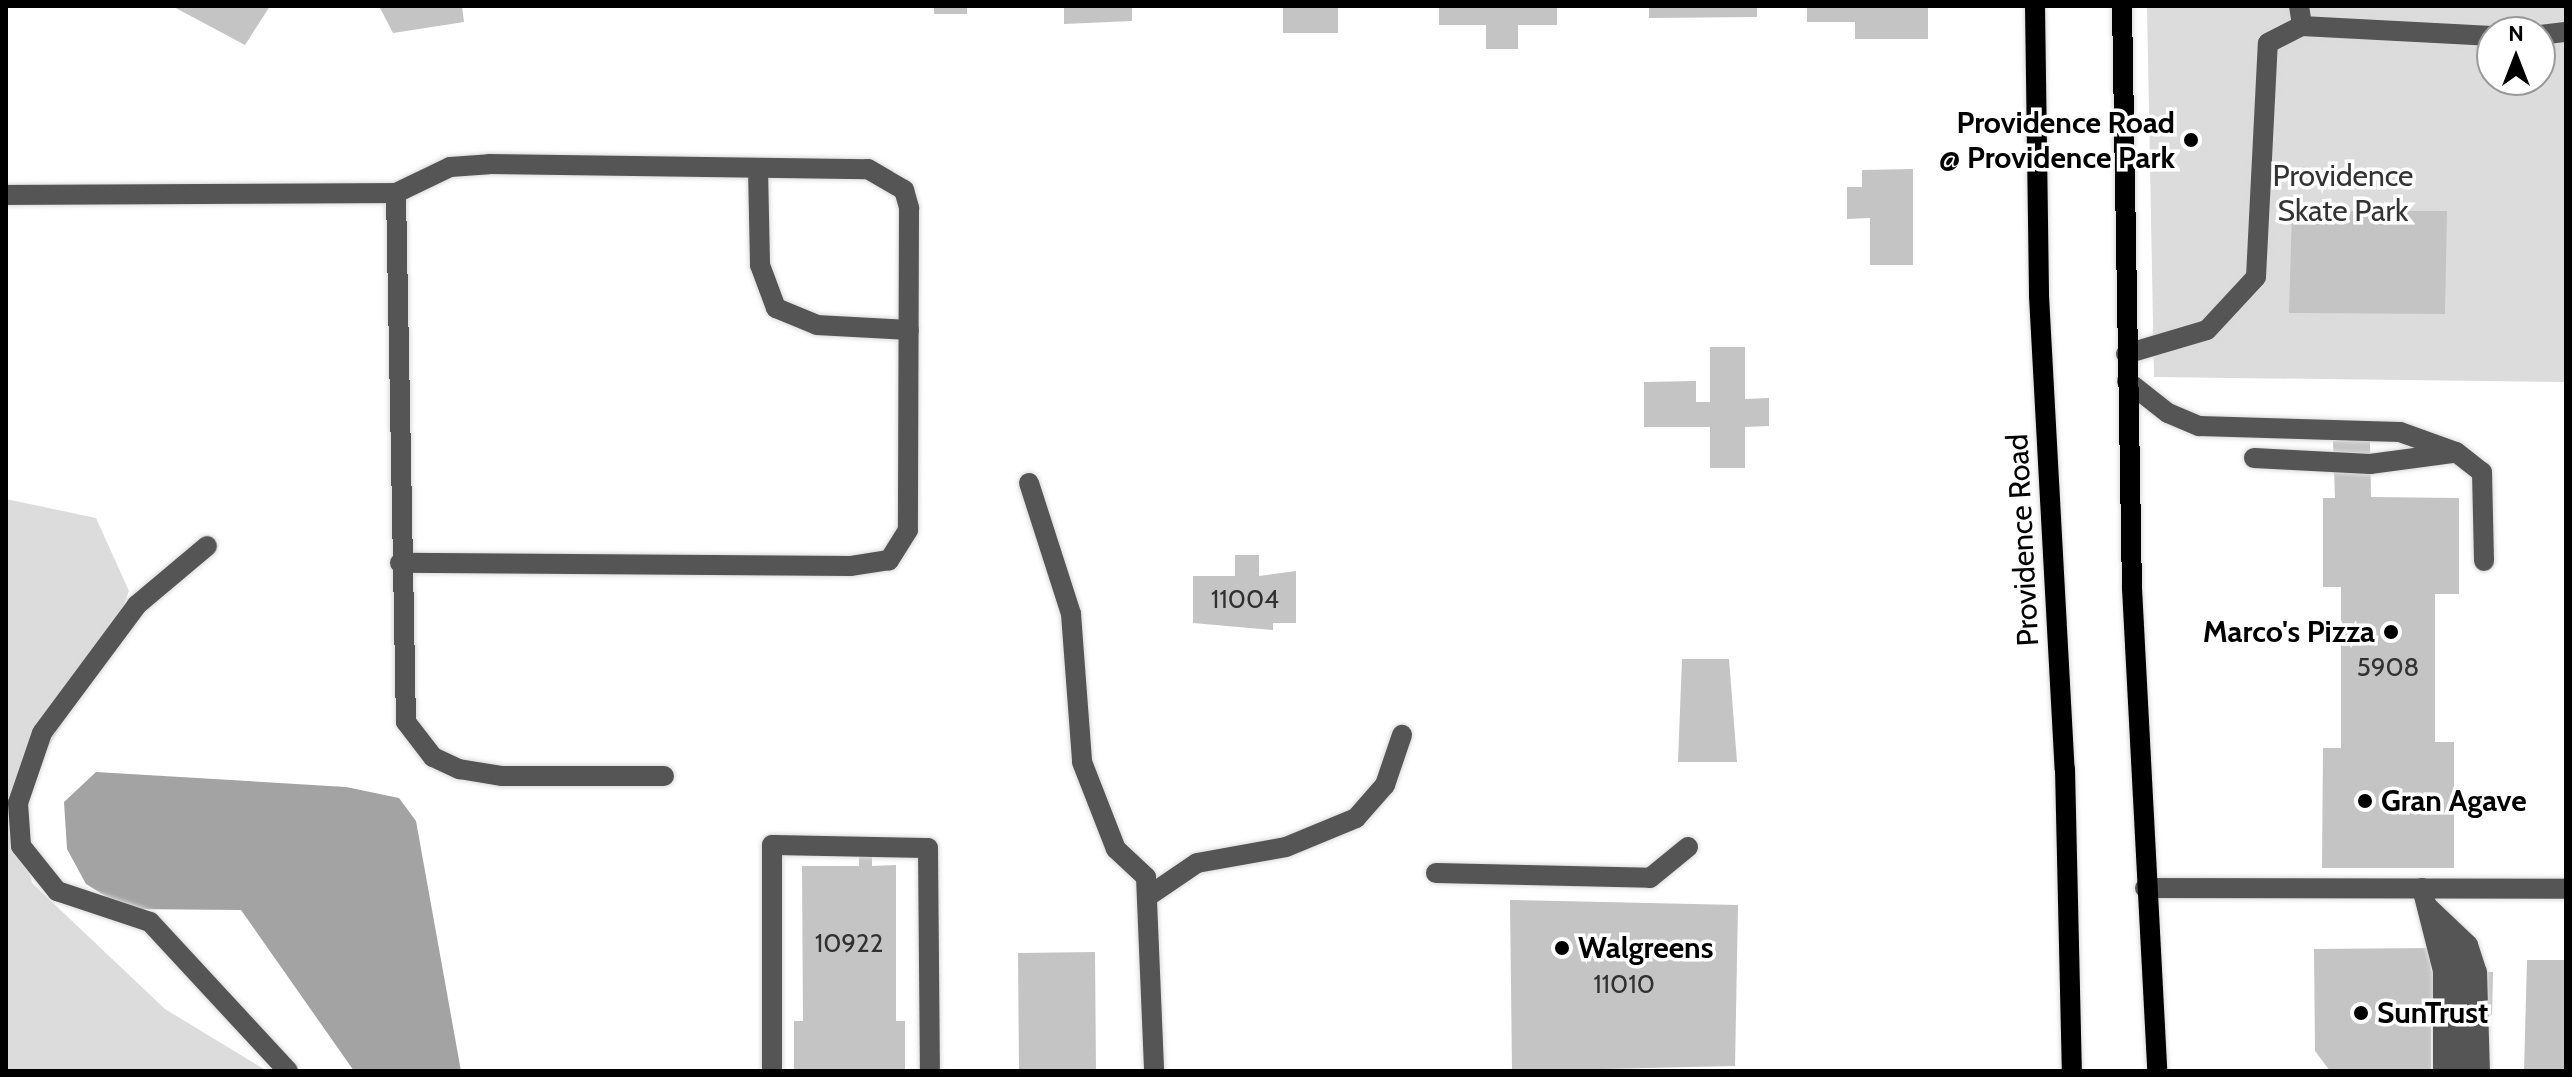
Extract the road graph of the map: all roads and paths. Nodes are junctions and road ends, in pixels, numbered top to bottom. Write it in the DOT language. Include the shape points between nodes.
graph roads {
  1 [pos="2035,6"];
  2 [pos="2122,6"];
  3 [pos="2301,16"];
  4 [pos="2476,34"];
  5 [pos="758,168"];
  6 [pos="396,193"];
  7 [pos="6,195"];
  8 [pos="909,330"];
  9 [pos="2126,354"];
  10 [pos="2127,381"];
  11 [pos="2456,452"];
  12 [pos="2254,458"];
  13 [pos="1029,483"];
  14 [pos="207,546"];
  15 [pos="2484,561"];
  16 [pos="400,563"];
  17 [pos="1402,735"];
  18 [pos="664,776"];
  19 [pos="1688,847"];
  20 [pos="1436,873"];
  21 [pos="2145,888"];
  22 [pos="2566,889"];
  23 [pos="1147,897"];
  24 [pos="2427,906"];
  25 [pos="288,1071"];
  26 [pos="772,1071"];
  27 [pos="930,1071"];
  28 [pos="1154,1071"];
  29 [pos="2072,1071"];
  30 [pos="2157,1071"];
  31 [pos="2443,1071"];
  32 [pos="2460,1071"];
  33 [pos="2480,1071"];
  1 -- 29 [label="main road, Providence Road" via="2035,195 2065,769"];
  2 -- 9 [label="main road"];
  3 -- 4 [label="lane"];
  3 -- 9 [label="lane" via="2268,43 2256,277 2207,330"];
  5 -- 6 [label="lane" via="489,164 450,167"];
  5 -- 8 [label="lane" via="760,265 776,308 817,325"];
  5 -- 8 [label="lane" via="868,169 904,190"];
  6 -- 7 [label="lane"];
  6 -- 16 [label="lane"];
  8 -- 16 [label="lane" via="908,530 889,560 851,566"];
  9 -- 10 [label="main road"];
  10 -- 11 [label="lane" via="2183,421 2400,432"];
  10 -- 21 [label="main road"];
  11 -- 12 [label="lane" via="2370,464"];
  11 -- 15 [label="lane" via="2482,472"];
  13 -- 23 [label="lane" via="1071,614 1069,670 1082,762 1116,849 1146,877"];
  14 -- 25 [label="lane" via="137,605 42,733 18,803 21,846 57,891 150,922"];
  16 -- 18 [label="lane" via="402,700 416,741 433,757 502,776"];
  17 -- 23 [label="lane" via="1385,785 1356,818 1286,847 1197,863"];
  19 -- 20 [label="lane" via="1650,878"];
  21 -- 24 [label="lane"];
  21 -- 30 [label="main road"];
  22 -- 24 [label="lane"];
  23 -- 28 [label="lane"];
  24 -- 31 [label="lane" via="2443,971"];
  24 -- 32 [label="lane" via="2461,971"];
  24 -- 33 [label="lane" via="2468,945 2477,972"];
  26 -- 27 [label="lane" via="772,845 928,848"];
}
